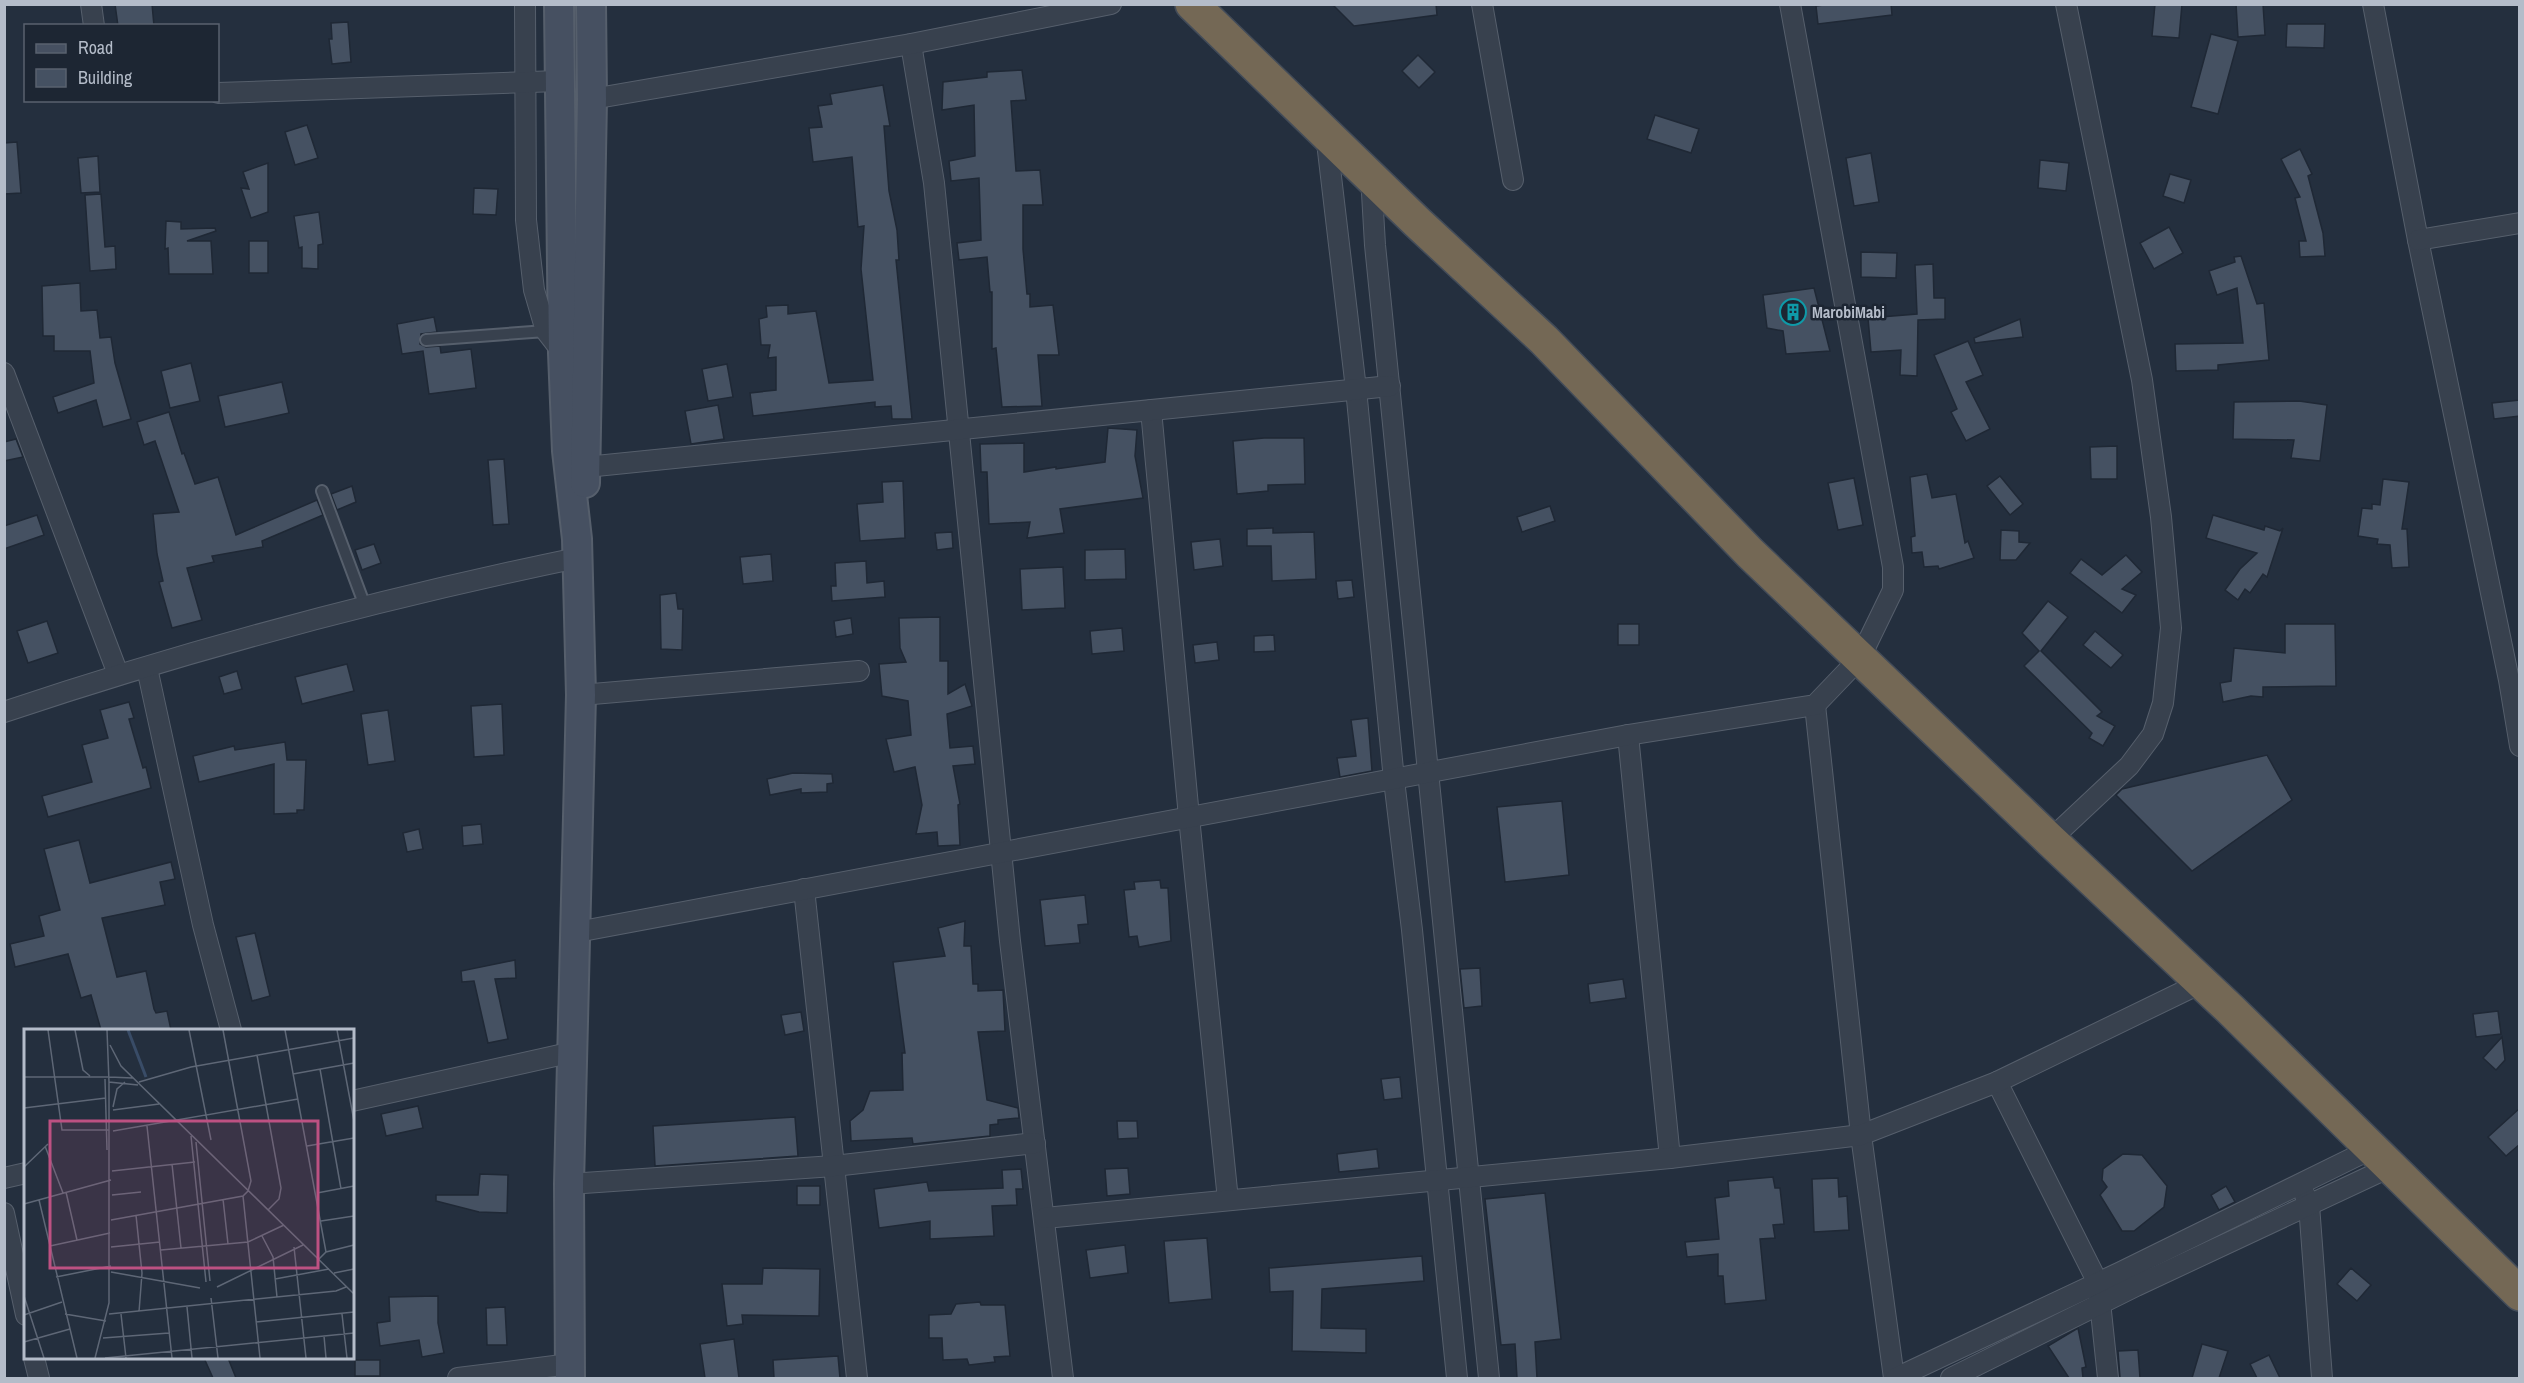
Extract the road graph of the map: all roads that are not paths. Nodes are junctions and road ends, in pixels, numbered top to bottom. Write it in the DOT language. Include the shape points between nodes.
graph roads {
  1 [pos="91,4"];
  2 [pos="525,4"];
  3 [pos="559,4"];
  4 [pos="591,4"];
  5 [pos="1111,4"];
  6 [pos="1192,4"];
  7 [pos="1482,4"];
  8 [pos="1790,4"];
  9 [pos="2066,4"];
  10 [pos="2373,4"];
  11 [pos="94,24"];
  12 [pos="911,44"];
  13 [pos="559,81"];
  14 [pos="524,82"];
  15 [pos="219,93"];
  16 [pos="592,99"];
  17 [pos="1326,134"];
  18 [pos="1371,176"];
  19 [pos="1513,180"];
  20 [pos="2520,223"];
  21 [pos="2418,240"];
  22 [pos="426,340"];
  23 [pos="554,342"];
  24 [pos="4,373"];
  25 [pos="1390,386"];
  26 [pos="1356,388"];
  27 [pos="1151,410"];
  28 [pos="958,430"];
  29 [pos="586,466"];
  30 [pos="322,491"];
  31 [pos="577,548"];
  32 [pos="365,606"];
  33 [pos="1860,658"];
  34 [pos="147,668"];
  35 [pos="859,671"];
  36 [pos="118,674"];
  37 [pos="2514,679"];
  38 [pos="581,695"];
  39 [pos="1815,705"];
  40 [pos="4,711"];
  41 [pos="1628,735"];
  42 [pos="2520,746"];
  43 [pos="1429,773"];
  44 [pos="1394,780"];
  45 [pos="1189,817"];
  46 [pos="2050,840"];
  47 [pos="1001,852"];
  48 [pos="804,889"];
  49 [pos="577,932"];
  50 [pos="2201,983"];
  51 [pos="231,1029"];
  52 [pos="573,1052"];
  53 [pos="1997,1082"];
  54 [pos="354,1101"];
  55 [pos="1861,1135"];
  56 [pos="1035,1143"];
  57 [pos="1670,1158"];
  58 [pos="2380,1158"];
  59 [pos="834,1166"];
  60 [pos="24,1173"];
  61 [pos="1469,1177"];
  62 [pos="4,1178"];
  63 [pos="1438,1180"];
  64 [pos="569,1184"];
  65 [pos="2299,1185"];
  66 [pos="1228,1200"];
  67 [pos="2309,1205"];
  68 [pos="4,1213"];
  69 [pos="1045,1218"];
  70 [pos="2098,1283"];
  71 [pos="2520,1294"];
  72 [pos="2101,1303"];
  73 [pos="24,1306"];
  74 [pos="34,1359"];
  75 [pos="570,1371"];
  76 [pos="39,1378"];
  77 [pos="458,1378"];
  78 [pos="857,1378"];
  79 [pos="1063,1378"];
  80 [pos="1457,1378"];
  81 [pos="1489,1378"];
  82 [pos="1895,1378"];
  83 [pos="1951,1378"];
  84 [pos="2108,1378"];
  85 [pos="2322,1378"];
  1 -- 11 [label="street"];
  2 -- 14 [label="street"];
  3 -- 13 [label="main road"];
  4 -- 16 [label="main road"];
  5 -- 12 [label="street"];
  6 -- 17 [label="highway"];
  7 -- 19 [label="street"];
  8 -- 33 [label="street" via="1893,567 1893,590"];
  9 -- 46 [label="street" via="2142,380 2171,628 2163,703 2153,734 2129,766"];
  10 -- 21 [label="street"];
  12 -- 16 [label="street"];
  12 -- 28 [label="street" via="934,183"];
  13 -- 14 [label="street"];
  13 -- 23 [label="main road"];
  14 -- 15 [label="street"];
  14 -- 23 [label="street" via="526,220 534,290"];
  16 -- 29 [label="main road"];
  17 -- 18 [label="highway"];
  17 -- 26 [label="street"];
  18 -- 25 [label="street"];
  18 -- 33 [label="highway" via="1544,340 1750,553"];
  20 -- 21 [label="street"];
  21 -- 37 [label="street"];
  22 -- 23 [label="lane"];
  23 -- 31 [label="main road"];
  24 -- 36 [label="street"];
  25 -- 26 [label="street"];
  25 -- 43 [label="street"];
  26 -- 27 [label="street"];
  26 -- 44 [label="street"];
  27 -- 28 [label="street"];
  27 -- 45 [label="street"];
  28 -- 29 [label="street"];
  28 -- 47 [label="street"];
  29 -- 31 [label="main road"];
  30 -- 32 [label="lane"];
  31 -- 32 [label="street"];
  31 -- 38 [label="main road"];
  32 -- 34 [label="street"];
  33 -- 39 [label="street"];
  33 -- 46 [label="highway"];
  34 -- 36 [label="street"];
  34 -- 51 [label="street" via="203,925"];
  35 -- 38 [label="street"];
  36 -- 40 [label="street"];
  37 -- 42 [label="street"];
  38 -- 49 [label="main road"];
  39 -- 41 [label="street"];
  39 -- 55 [label="street"];
  41 -- 43 [label="street"];
  41 -- 57 [label="street"];
  43 -- 44 [label="street"];
  43 -- 61 [label="street"];
  44 -- 45 [label="street"];
  44 -- 63 [label="street"];
  45 -- 47 [label="street"];
  45 -- 66 [label="street"];
  46 -- 50 [label="highway"];
  47 -- 48 [label="street"];
  47 -- 56 [label="street"];
  48 -- 49 [label="street"];
  48 -- 59 [label="street"];
  49 -- 52 [label="main road"];
  50 -- 53 [label="street"];
  50 -- 58 [label="highway"];
  52 -- 54 [label="street"];
  52 -- 64 [label="main road"];
  53 -- 55 [label="street"];
  53 -- 70 [label="street"];
  55 -- 57 [label="street"];
  55 -- 82 [label="street"];
  56 -- 59 [label="street"];
  56 -- 69 [label="street"];
  57 -- 61 [label="street"];
  58 -- 65 [label="street"];
  58 -- 67 [label="street"];
  58 -- 71 [label="highway"];
  59 -- 64 [label="street"];
  59 -- 78 [label="street"];
  60 -- 62 [label="street"];
  61 -- 63 [label="street"];
  61 -- 81 [label="street"];
  63 -- 66 [label="street"];
  63 -- 80 [label="street"];
  64 -- 75 [label="main road"];
  65 -- 67 [label="street"];
  65 -- 70 [label="street"];
  66 -- 69 [label="street"];
  67 -- 72 [label="street"];
  67 -- 85 [label="street"];
  68 -- 73 [label="street"];
  69 -- 79 [label="street"];
  70 -- 72 [label="street"];
  70 -- 82 [label="street"];
  72 -- 83 [label="street"];
  72 -- 84 [label="street"];
  74 -- 76 [label="street"];
  75 -- 77 [label="street"];
}
